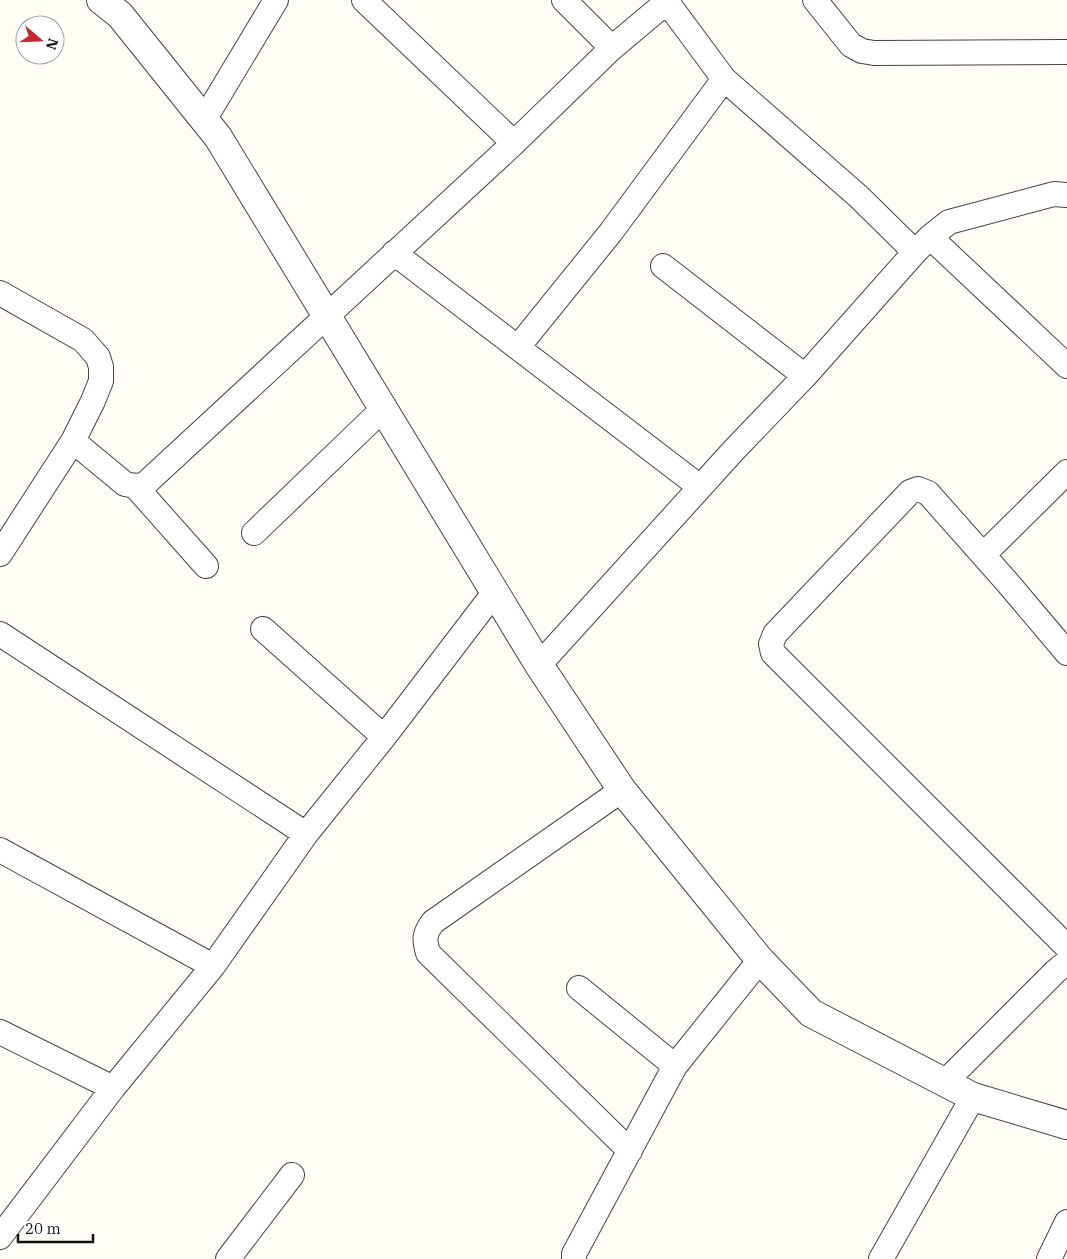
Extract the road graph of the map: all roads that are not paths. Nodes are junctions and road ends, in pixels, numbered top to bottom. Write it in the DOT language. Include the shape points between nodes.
graph roads {
  1 [pos="101,0"];
  2 [pos="276,0"];
  3 [pos="364,0"];
  4 [pos="564,0"];
  5 [pos="815,0"];
  6 [pos="668,1"];
  7 [pos="612,48"];
  8 [pos="1067,52"];
  9 [pos="724,79"];
  10 [pos="204,120"];
  11 [pos="514,143"];
  12 [pos="1067,194"];
  13 [pos="922,244"];
  14 [pos="394,252"];
  15 [pos="663,266"];
  16 [pos="0,293"];
  17 [pos="326,316"];
  18 [pos="518,347"];
  19 [pos="1067,366"];
  20 [pos="805,376"];
  21 [pos="383,409"];
  22 [pos="73,441"];
  23 [pos="1067,472"];
  24 [pos="135,486"];
  25 [pos="700,487"];
  26 [pos="254,533"];
  27 [pos="0,554"];
  28 [pos="983,555"];
  29 [pos="206,566"];
  30 [pos="494,593"];
  31 [pos="263,629"];
  32 [pos="0,634"];
  33 [pos="1067,653"];
  34 [pos="538,665"];
  35 [pos="384,737"];
  36 [pos="622,790"];
  37 [pos="306,834"];
  38 [pos="0,850"];
  39 [pos="1067,947"];
  40 [pos="760,960"];
  41 [pos="1067,962"];
  42 [pos="213,966"];
  43 [pos="579,988"];
  44 [pos="0,1032"];
  45 [pos="675,1066"];
  46 [pos="945,1082"];
  47 [pos="113,1088"];
  48 [pos="973,1097"];
  49 [pos="1067,1125"];
  50 [pos="630,1151"];
  51 [pos="292,1175"];
  52 [pos="1067,1222"];
  53 [pos="0,1237"];
  54 [pos="228,1259"];
  55 [pos="574,1259"];
  56 [pos="881,1259"];
  57 [pos="1049,1259"];
  1 -- 10 [label="street" via="120,15"];
  2 -- 10 [label="street"];
  3 -- 11 [label="street"];
  4 -- 7 [label="street"];
  5 -- 8 [label="street" via="851,45 862,51"];
  6 -- 7 [label="street"];
  6 -- 9 [label="street"];
  7 -- 11 [label="street"];
  9 -- 13 [label="street" via="858,196"];
  9 -- 18 [label="street" via="611,232"];
  10 -- 17 [label="street" via="218,137"];
  11 -- 14 [label="street"];
  12 -- 13 [label="street" via="1054,194 949,222"];
  13 -- 19 [label="street"];
  13 -- 20 [label="street"];
  14 -- 17 [label="street"];
  14 -- 18 [label="street"];
  15 -- 20 [label="street"];
  16 -- 22 [label="street" via="83,340 98,357 100,380"];
  17 -- 21 [label="street"];
  17 -- 24 [label="street" via="144,485"];
  18 -- 25 [label="street"];
  20 -- 25 [label="street"];
  21 -- 26 [label="street"];
  21 -- 30 [label="street"];
  22 -- 24 [label="street" via="125,484"];
  22 -- 27 [label="street"];
  23 -- 28 [label="street"];
  24 -- 29 [label="street"];
  25 -- 34 [label="street"];
  28 -- 33 [label="street"];
  28 -- 39 [label="street" via="928,493 918,489 910,492 775,634 771,644 773,653"];
  30 -- 34 [label="street"];
  30 -- 35 [label="street"];
  31 -- 35 [label="street"];
  32 -- 37 [label="street"];
  34 -- 36 [label="street"];
  35 -- 37 [label="street"];
  36 -- 40 [label="street"];
  36 -- 50 [label="street" via="433,922 424,941 428,953"];
  37 -- 42 [label="street"];
  38 -- 42 [label="street"];
  40 -- 45 [label="street"];
  40 -- 46 [label="street" via="811,1013"];
  41 -- 46 [label="street"];
  42 -- 47 [label="street"];
  43 -- 45 [label="street"];
  44 -- 47 [label="street"];
  45 -- 50 [label="street"];
  46 -- 48 [label="street"];
  47 -- 53 [label="street"];
  48 -- 49 [label="street"];
  48 -- 56 [label="street"];
  50 -- 55 [label="street"];
  51 -- 54 [label="street"];
  52 -- 57 [label="street"];
}
